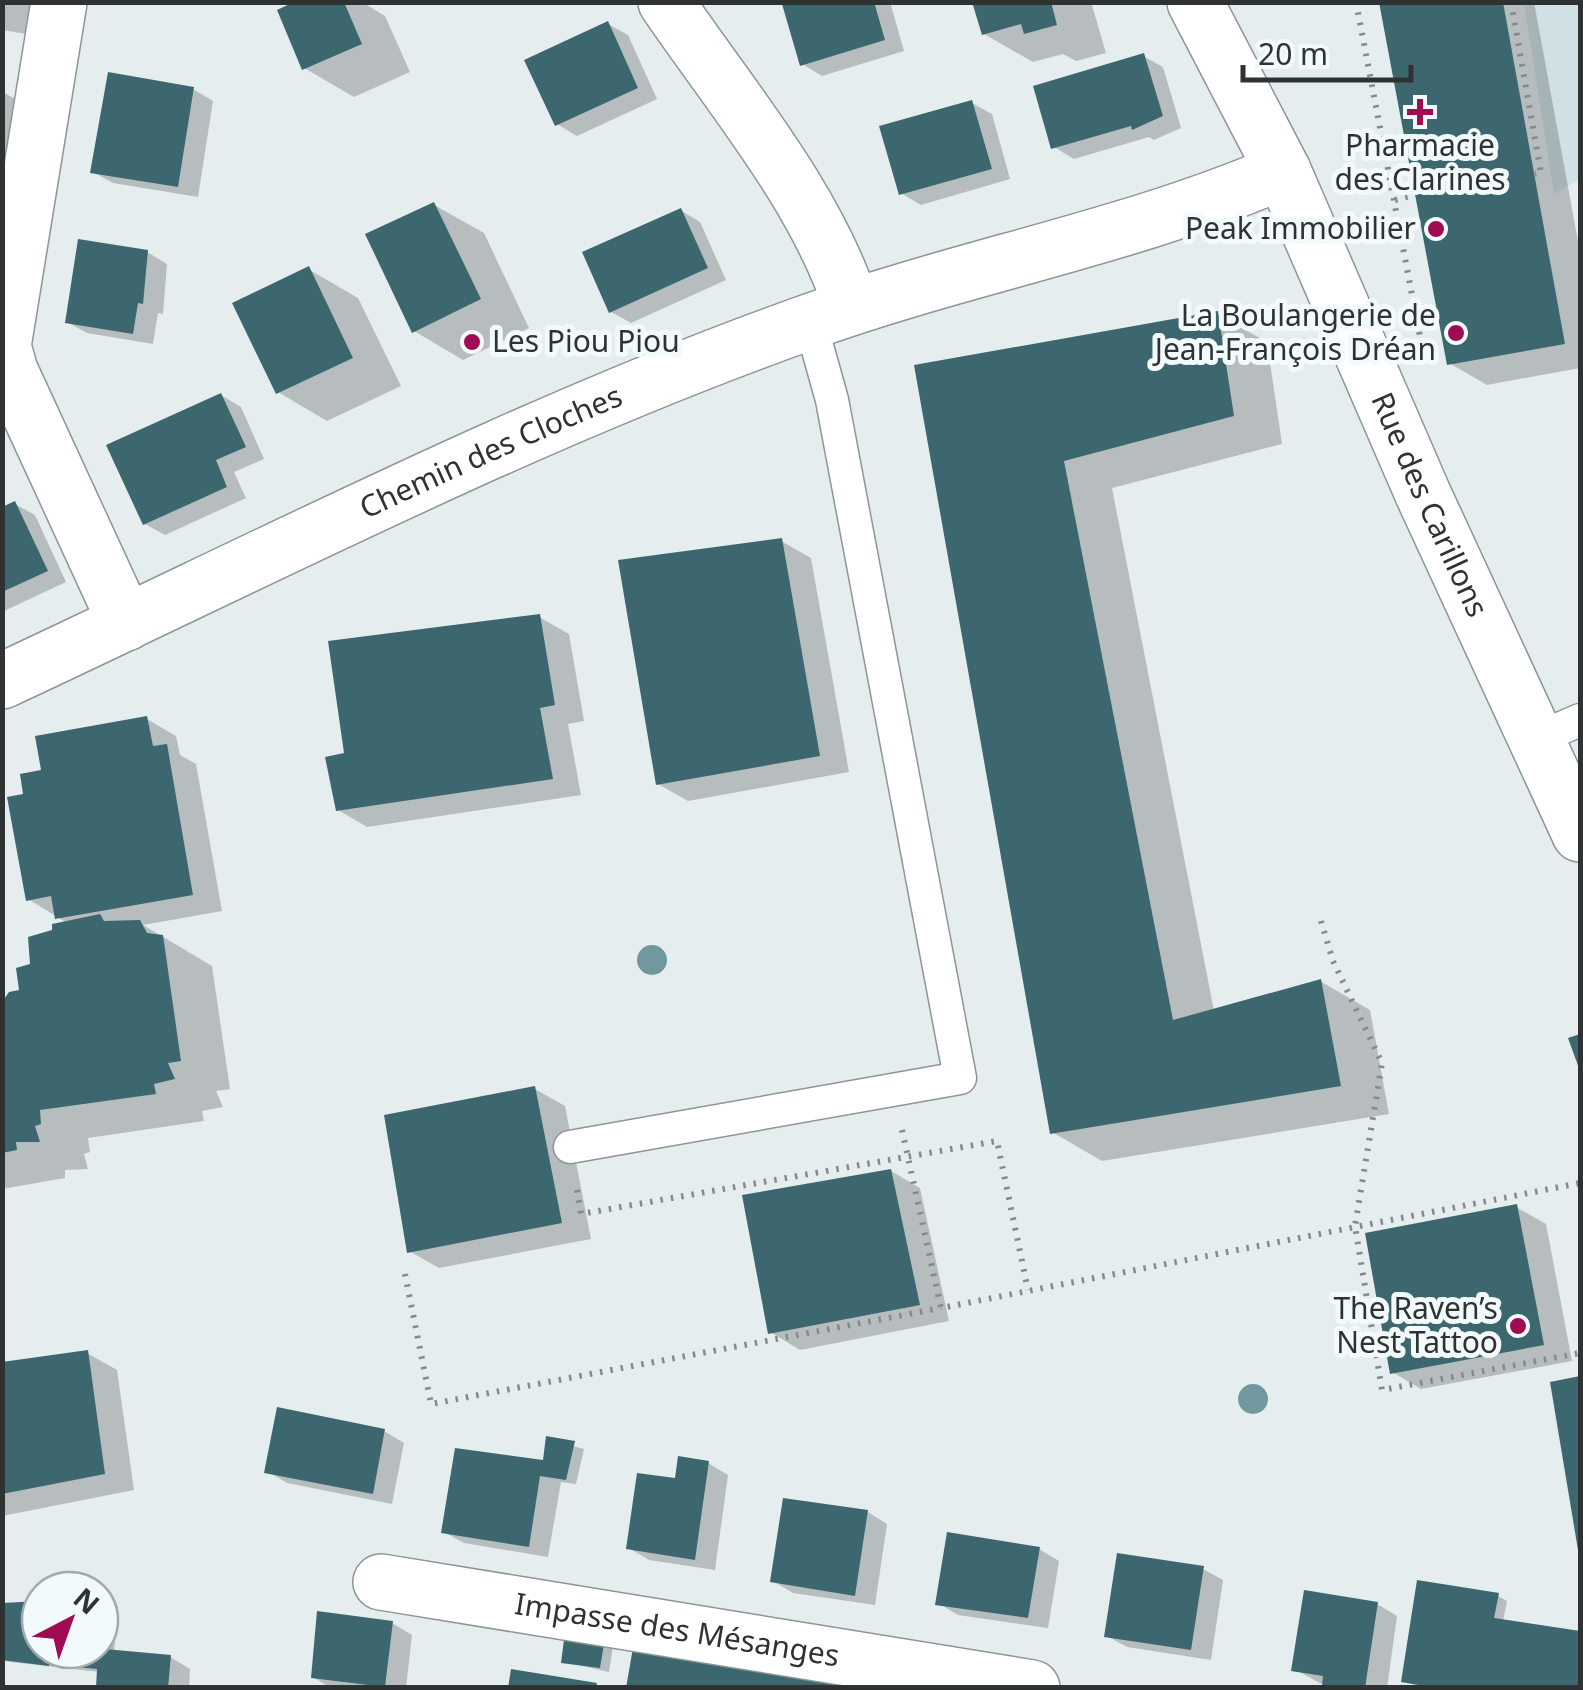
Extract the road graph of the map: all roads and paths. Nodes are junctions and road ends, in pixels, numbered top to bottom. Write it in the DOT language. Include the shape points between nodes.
graph roads {
  1 [pos="666,2"];
  2 [pos="1195,2"];
  3 [pos="1356,2"];
  4 [pos="1511,2"];
  5 [pos="68,7"];
  6 [pos="1283,170"];
  7 [pos="1535,174"];
  8 [pos="1414,196"];
  9 [pos="1395,200"];
  10 [pos="831,314"];
  11 [pos="1423,350"];
  12 [pos="126,623"];
  13 [pos="2,681"];
  14 [pos="1559,730"];
  15 [pos="1580,834"];
  16 [pos="1321,921"];
  17 [pos="893,1090"];
  18 [pos="570,1147"];
  19 [pos="908,1158"];
  20 [pos="1580,1183"];
  21 [pos="1355,1226"];
  22 [pos="405,1274"];
  23 [pos="1028,1290"];
  24 [pos="941,1308"];
  25 [pos="1580,1353"];
  26 [pos="381,1582"];
  27 [pos="1032,1688"];
  1 -- 10 [label="street" via="836,259"];
  2 -- 6 [label="street, Rue des Carillons"];
  3 -- 9 [label="path"];
  4 -- 7 [label="path" via="1541,173"];
  5 -- 12 [label="street" via="3,346"];
  6 -- 10 [label="street, Chemin des Cloches" via="1172,212"];
  6 -- 14 [label="street, Rue des Carillons" via="1423,494"];
  8 -- 9 [label="path"];
  9 -- 11 [label="path"];
  10 -- 12 [label="street, Chemin des Cloches" via="525,438"];
  10 -- 17 [label="lane" via="832,400 960,1078"];
  12 -- 13 [label="street, Chemin des Cloches"];
  14 -- 15 [label="street, Rue des Carillons"];
  16 -- 21 [label="path" via="1382,1062"];
  17 -- 18 [label="lane"];
  17 -- 19 [label="path"];
  18 -- 19 [label="path" via="581,1214"];
  19 -- 23 [label="path" via="997,1141"];
  19 -- 24 [label="path"];
  20 -- 21 [label="path"];
  21 -- 23 [label="path"];
  21 -- 25 [label="path" via="1382,1390"];
  22 -- 24 [label="path" via="432,1404"];
  23 -- 24 [label="path"];
  26 -- 27 [label="street, Impasse des Mésanges"];
}
